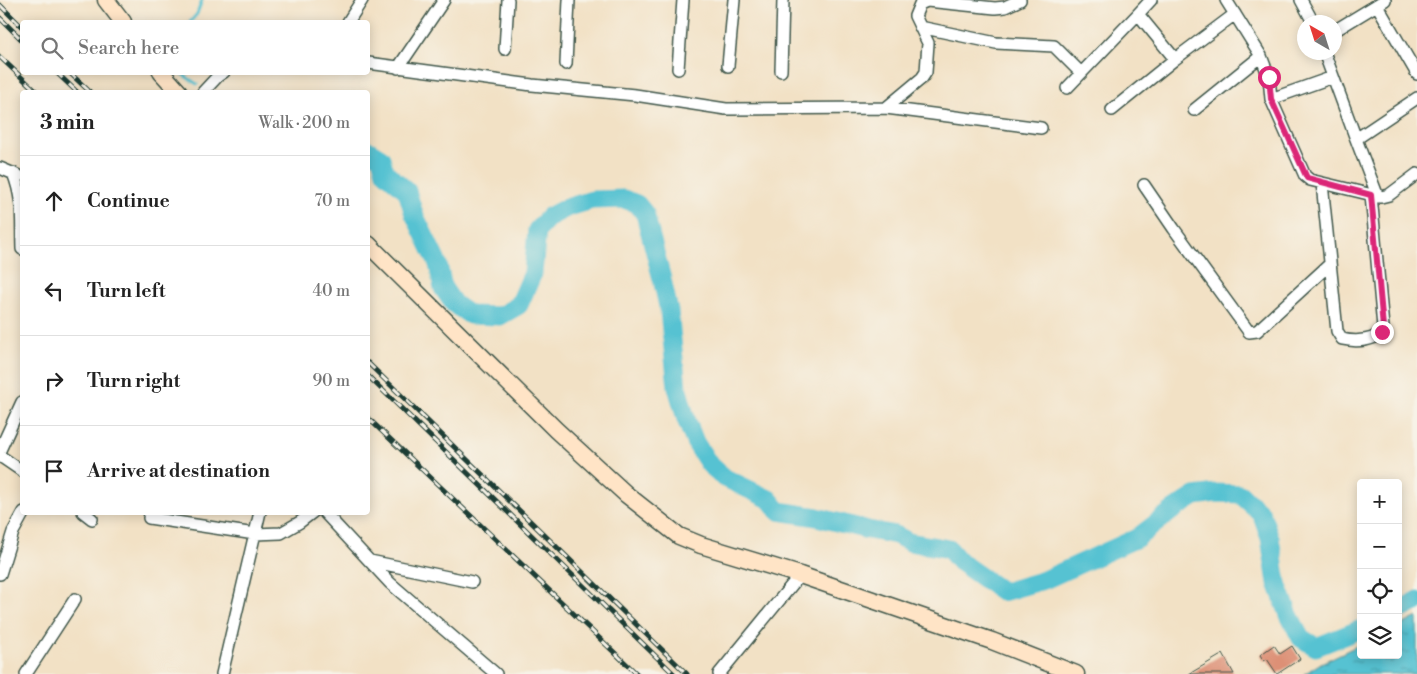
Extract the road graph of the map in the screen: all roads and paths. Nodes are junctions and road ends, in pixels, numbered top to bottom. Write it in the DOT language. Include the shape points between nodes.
graph roads {
  1 [pos="106,0"];
  2 [pos="362,0"];
  3 [pos="444,0"];
  4 [pos="508,0"];
  5 [pos="569,0"];
  6 [pos="683,0"];
  7 [pos="734,0"];
  8 [pos="783,0"];
  9 [pos="1020,0"];
  10 [pos="1151,0"];
  11 [pos="1226,0"];
  12 [pos="1301,0"];
  13 [pos="1381,3"];
  14 [pos="1138,14"];
  15 [pos="1235,14"];
  16 [pos="1309,15"];
  17 [pos="121,20"];
  18 [pos="349,20"];
  19 [pos="1342,26"];
  20 [pos="920,27"];
  21 [pos="505,49"];
  22 [pos="1261,56"];
  23 [pos="1175,58"];
  24 [pos="1327,60"];
  25 [pos="370,64"];
  26 [pos="566,64"];
  27 [pos="728,66"];
  28 [pos="398,68"];
  29 [pos="678,70"];
  30 [pos="781,71"];
  31 [pos="1081,73"];
  32 [pos="1417,74"];
  33 [pos="165,75"];
  34 [pos="220,75"];
  35 [pos="1333,77"];
  36 [pos="1067,88"];
  37 [pos="177,90"];
  38 [pos="205,90"];
  39 [pos="1417,98"];
  40 [pos="1271,99"];
  41 [pos="886,108"];
  42 [pos="1112,110"];
  43 [pos="1194,110"];
  44 [pos="1041,128"];
  45 [pos="1356,139"];
  46 [pos="0,168"];
  47 [pos="13,173"];
  48 [pos="1417,174"];
  49 [pos="20,178"];
  50 [pos="1322,183"];
  51 [pos="1144,185"];
  52 [pos="20,196"];
  53 [pos="1374,196"];
  54 [pos="370,246"];
  55 [pos="1330,264"];
  56 [pos="20,406"];
  57 [pos="0,450"];
  58 [pos="0,456"];
  59 [pos="20,470"];
  60 [pos="22,515"];
  61 [pos="259,515"];
  62 [pos="309,515"];
  63 [pos="327,515"];
  64 [pos="149,518"];
  65 [pos="255,534"];
  66 [pos="370,561"];
  67 [pos="0,574"];
  68 [pos="800,575"];
  69 [pos="472,582"];
  70 [pos="75,598"];
  71 [pos="26,674"];
  72 [pos="222,674"];
  73 [pos="496,674"];
  74 [pos="719,674"];
  75 [pos="1076,674"];
  1 -- 17 [label="street"];
  2 -- 18 [label="street"];
  3 -- 28 [label="street"];
  4 -- 21 [label="street"];
  5 -- 26 [label="street"];
  6 -- 29 [label="street"];
  7 -- 27 [label="street"];
  8 -- 30 [label="street"];
  9 -- 20 [label="street" via="996,8 926,0 920,4 915,16"];
  10 -- 14 [label="street"];
  11 -- 15 [label="street"];
  12 -- 16 [label="street"];
  13 -- 19 [label="street"];
  13 -- 32 [label="street"];
  14 -- 23 [label="street"];
  14 -- 31 [label="street"];
  15 -- 22 [label="street"];
  15 -- 23 [label="street"];
  20 -- 31 [label="street" via="996,43 1054,46"];
  20 -- 41 [label="street" via="928,43 926,72"];
  22 -- 40 [label="street" via="1269,77"];
  22 -- 43 [label="street"];
  23 -- 42 [label="street"];
  24 -- 35 [label="street"];
  25 -- 28 [label="street"];
  28 -- 41 [label="street" via="635,95 726,109"];
  31 -- 36 [label="street"];
  33 -- 37 [label="street"];
  34 -- 38 [label="street"];
  35 -- 40 [label="street"];
  35 -- 45 [label="street"];
  39 -- 45 [label="street"];
  40 -- 50 [label="street" via="1305,176"];
  41 -- 44 [label="street"];
  45 -- 53 [label="street"];
  46 -- 47 [label="street"];
  47 -- 49 [label="street"];
  47 -- 52 [label="street"];
  48 -- 53 [label="street" via="1389,195"];
  50 -- 53 [label="street"];
  50 -- 55 [label="street"];
  51 -- 55 [label="street" via="1249,332 1257,331"];
  53 -- 55 [label="street" via="1383,327 1376,337 1348,340 1338,335"];
  54 -- 68 [label="street" via="627,496 680,536"];
  56 -- 57 [label="street"];
  58 -- 59 [label="street"];
  60 -- 67 [label="street" via="13,532"];
  61 -- 65 [label="street"];
  62 -- 65 [label="street" via="281,533"];
  63 -- 66 [label="street"];
  64 -- 65 [label="street"];
  65 -- 72 [label="street"];
  66 -- 69 [label="street"];
  66 -- 73 [label="street" via="390,583"];
  68 -- 74 [label="street"];
  68 -- 75 [label="street" via="992,641"];
  70 -- 71 [label="street"];
}
